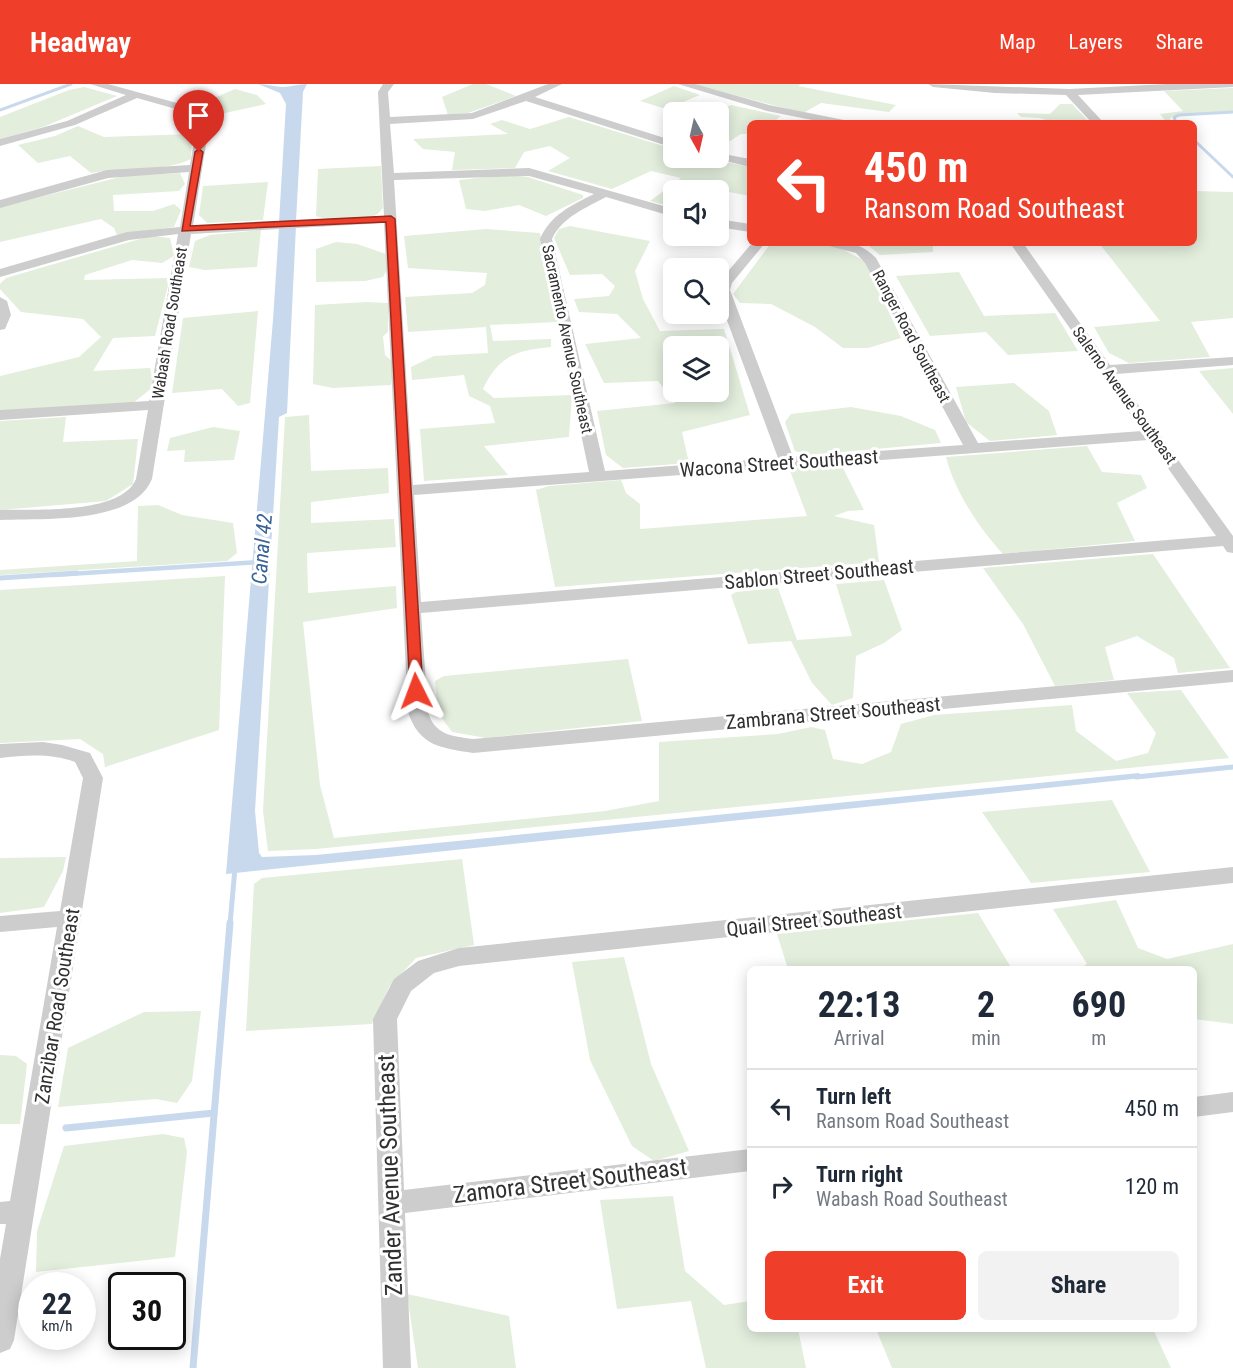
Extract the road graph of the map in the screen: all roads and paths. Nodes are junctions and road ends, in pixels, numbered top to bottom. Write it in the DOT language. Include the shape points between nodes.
graph roads {
  1 [pos="95,84"];
  2 [pos="389,84"];
  3 [pos="557,84"];
  4 [pos="683,84"];
  5 [pos="933,84"];
  6 [pos="1233,84"];
  7 [pos="1069,93"];
  8 [pos="137,94"];
  9 [pos="525,97"];
  10 [pos="829,120"];
  11 [pos="1095,120"];
  12 [pos="385,121"];
  13 [pos="663,141"];
  14 [pos="0,143"];
  15 [pos="729,158"];
  16 [pos="747,162"];
  17 [pos="196,168"];
  18 [pos="388,177"];
  19 [pos="603,194"];
  20 [pos="0,204"];
  21 [pos="663,210"];
  22 [pos="391,219"];
  23 [pos="729,225"];
  24 [pos="747,228"];
  25 [pos="185,229"];
  26 [pos="756,246"];
  27 [pos="846,246"];
  28 [pos="1018,246"];
  29 [pos="0,273"];
  30 [pos="0,301"];
  31 [pos="0,326"];
  32 [pos="1233,361"];
  33 [pos="1107,370"];
  34 [pos="156,405"];
  35 [pos="0,415"];
  36 [pos="1154,435"];
  37 [pos="973,448"];
  38 [pos="787,462"];
  39 [pos="598,477"];
  40 [pos="404,491"];
  41 [pos="0,515"];
  42 [pos="1230,544"];
  43 [pos="411,608"];
  44 [pos="1233,676"];
  45 [pos="0,751"];
  46 [pos="1233,875"];
  47 [pos="71,918"];
  48 [pos="0,924"];
  49 [pos="402,986"];
  50 [pos="1233,1102"];
  51 [pos="1197,1107"];
  52 [pos="747,1160"];
  53 [pos="391,1203"];
  54 [pos="11,1212"];
  55 [pos="0,1340"];
  56 [pos="397,1368"];
  1 -- 8 [label="street, Wabash Road Southeast"];
  2 -- 12 [label="street" via="383,92"];
  3 -- 9 [label="street"];
  4 -- 10 [label="street" via="767,108"];
  5 -- 7 [label="street"];
  6 -- 7 [label="street"];
  7 -- 11 [label="street"];
  8 -- 14 [label="street" via="71,123"];
  8 -- 17 [label="street, Wabash Road Southeast" via="202,113"];
  9 -- 12 [label="street" via="473,116"];
  9 -- 13 [label="street"];
  12 -- 18 [label="street"];
  15 -- 16 [label="street"];
  17 -- 20 [label="street" via="107,174"];
  17 -- 25 [label="street, Wabash Road Southeast"];
  18 -- 19 [label="street" via="529,172"];
  18 -- 22 [label="street"];
  19 -- 21 [label="street"];
  19 -- 39 [label="street, Sacramento Avenue Southeast" via="554,222 546,239"];
  22 -- 25 [label="street"];
  22 -- 40 [label="street"];
  23 -- 24 [label="street"];
  25 -- 29 [label="street" via="127,236"];
  25 -- 34 [label="street, Wabash Road Southeast"];
  26 -- 38 [label="street" via="723,290"];
  27 -- 37 [label="street, Ranger Road Southeast" via="861,250 871,261"];
  28 -- 33 [label="street, Salerno Avenue Southeast"];
  30 -- 31 [label="street" via="4,315"];
  32 -- 33 [label="street"];
  33 -- 36 [label="street, Salerno Avenue Southeast"];
  34 -- 35 [label="street"];
  34 -- 41 [label="street, Wabash Road Southeast" via="144,479 130,497 89,509"];
  36 -- 37 [label="street, Wacona Street Southeast"];
  36 -- 42 [label="street, Salerno Avenue Southeast"];
  37 -- 38 [label="street, Wacona Street Southeast"];
  38 -- 39 [label="street, Wacona Street Southeast"];
  39 -- 40 [label="street, Wacona Street Southeast"];
  40 -- 43 [label="street"];
  42 -- 43 [label="street, Sablon Street Southeast"];
  43 -- 44 [label="street, Zambrana Street Southeast" via="417,712 422,728 434,737 473,746"];
  45 -- 47 [label="street, Zanzibar Road Southeast" via="65,750 83,758 93,778"];
  46 -- 49 [label="street, Quail Street Southeast" via="459,957 426,967"];
  47 -- 48 [label="street"];
  47 -- 54 [label="street, Zanzibar Road Southeast"];
  49 -- 53 [label="street, Zander Avenue Southeast" via="385,1019"];
  50 -- 51 [label="street"];
  52 -- 53 [label="street, Zamora Street Southeast"];
  53 -- 56 [label="street, Zander Avenue Southeast"];
  54 -- 55 [label="street, Zanzibar Road Southeast"];
}
